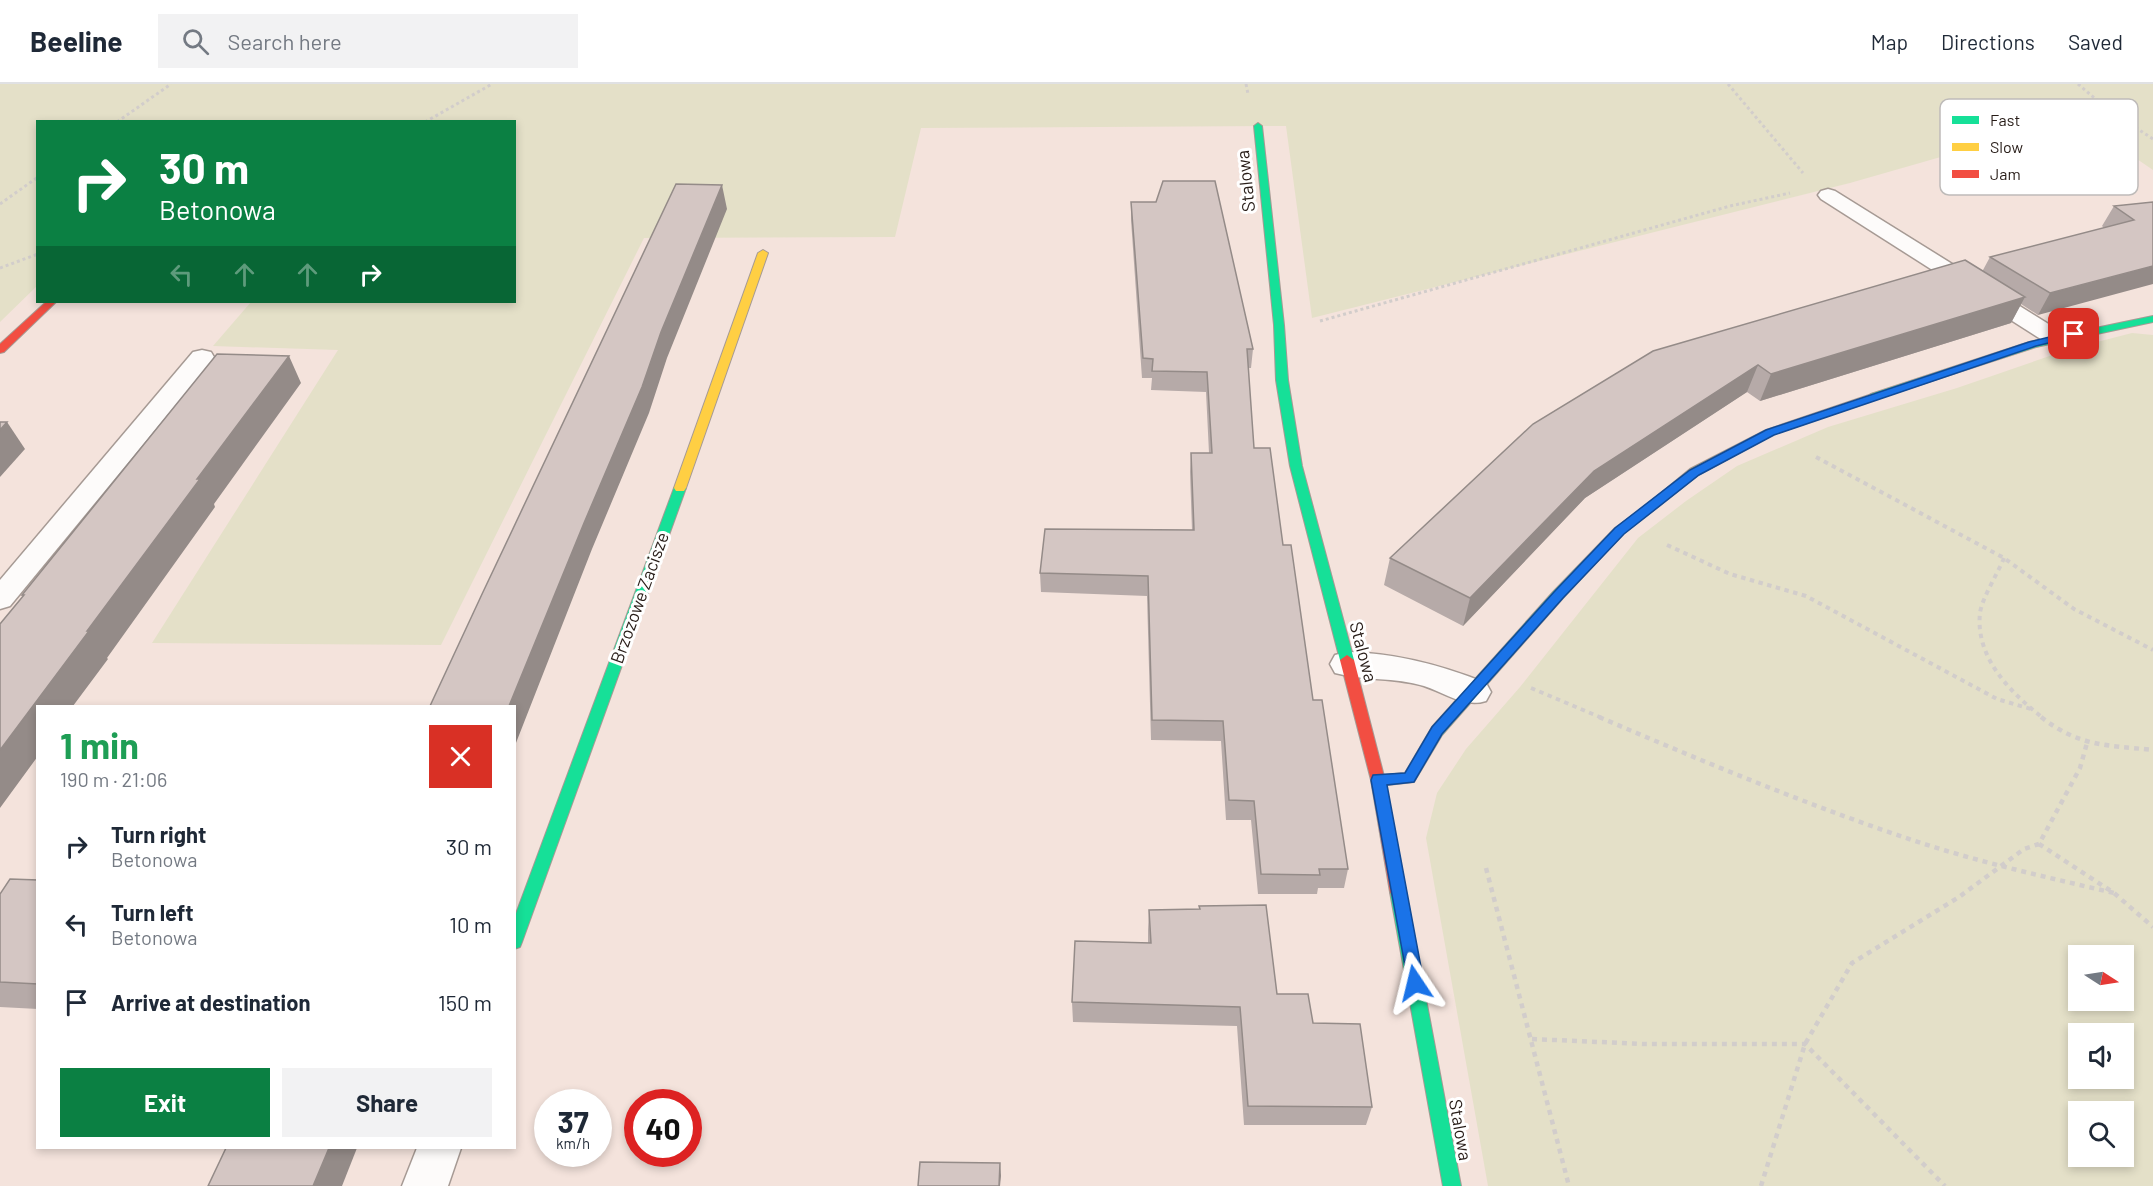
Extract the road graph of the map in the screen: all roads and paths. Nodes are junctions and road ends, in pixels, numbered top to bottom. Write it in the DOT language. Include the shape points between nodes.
graph roads {
  1 [pos="171,84"];
  2 [pos="492,84"];
  3 [pos="1728,84"];
  4 [pos="2078,84"];
  5 [pos="2096,99"];
  6 [pos="120,120"];
  7 [pos="429,120"];
  8 [pos="1258,126"];
  9 [pos="2138,130"];
  10 [pos="2153,140"];
  11 [pos="36,178"];
  12 [pos="1808,178"];
  13 [pos="1793,192"];
  14 [pos="1828,195"];
  15 [pos="0,204"];
  16 [pos="763,253"];
  17 [pos="36,255"];
  18 [pos="0,268"];
  19 [pos="50,303"];
  20 [pos="2153,319"];
  21 [pos="1279,325"];
  22 [pos="2055,338"];
  23 [pos="0,351"];
  24 [pos="201,357"];
  25 [pos="1770,432"];
  26 [pos="1626,526"];
  27 [pos="2004,558"];
  28 [pos="0,599"];
  29 [pos="2153,650"];
  30 [pos="1347,664"];
  31 [pos="1483,680"];
  32 [pos="2031,709"];
  33 [pos="2087,743"];
  34 [pos="2153,750"];
  35 [pos="1378,780"];
  36 [pos="2039,844"];
  37 [pos="2002,866"];
  38 [pos="1486,867"];
  39 [pos="2114,893"];
  40 [pos="2153,927"];
  41 [pos="516,937"];
  42 [pos="1532,1039"];
  43 [pos="1806,1044"];
  44 [pos="439,1149"];
  45 [pos="425,1186"];
  46 [pos="1452,1186"];
  47 [pos="1569,1186"];
  48 [pos="1761,1186"];
  49 [pos="1945,1186"];
  1 -- 6 [label="path"];
  2 -- 7 [label="path"];
  3 -- 12 [label="path"];
  4 -- 5 [label="path"];
  8 -- 21 [label="street, Stalowa"];
  9 -- 10 [label="path"];
  11 -- 15 [label="path"];
  13 -- 21 [label="path" via="1730,206 1309,324"];
  14 -- 22 [label="lane"];
  16 -- 41 [label="street, Brzozowe Zacisze"];
  17 -- 18 [label="path"];
  19 -- 23 [label="street"];
  20 -- 22 [label="street"];
  21 -- 30 [label="street, Stalowa" via="1282,380 1296,466"];
  22 -- 25 [label="street"];
  24 -- 28 [label="lane"];
  25 -- 26 [label="street" via="1694,472"];
  25 -- 27 [label="path"];
  26 -- 31 [label="street"];
  26 -- 32 [label="path" via="1730,574 1806,596 1998,699"];
  27 -- 29 [label="path" via="2074,609"];
  27 -- 32 [label="path" via="1980,612 1983,650 2014,695"];
  30 -- 31 [label="street" via="1379,664"];
  30 -- 35 [label="street, Stalowa"];
  31 -- 35 [label="street" via="1437,730 1409,778"];
  31 -- 37 [label="path" via="1552,698 1766,788 1913,840"];
  32 -- 33 [label="path" via="2058,730"];
  33 -- 34 [label="path"];
  33 -- 36 [label="path" via="2080,768"];
  35 -- 46 [label="street, Stalowa"];
  36 -- 37 [label="path" via="2024,849"];
  36 -- 39 [label="path"];
  37 -- 39 [label="path"];
  37 -- 43 [label="path" via="1852,963"];
  38 -- 42 [label="path"];
  39 -- 40 [label="path"];
  42 -- 43 [label="path"];
  42 -- 47 [label="path"];
  43 -- 48 [label="path"];
  43 -- 49 [label="path"];
  44 -- 45 [label="street"];
}
